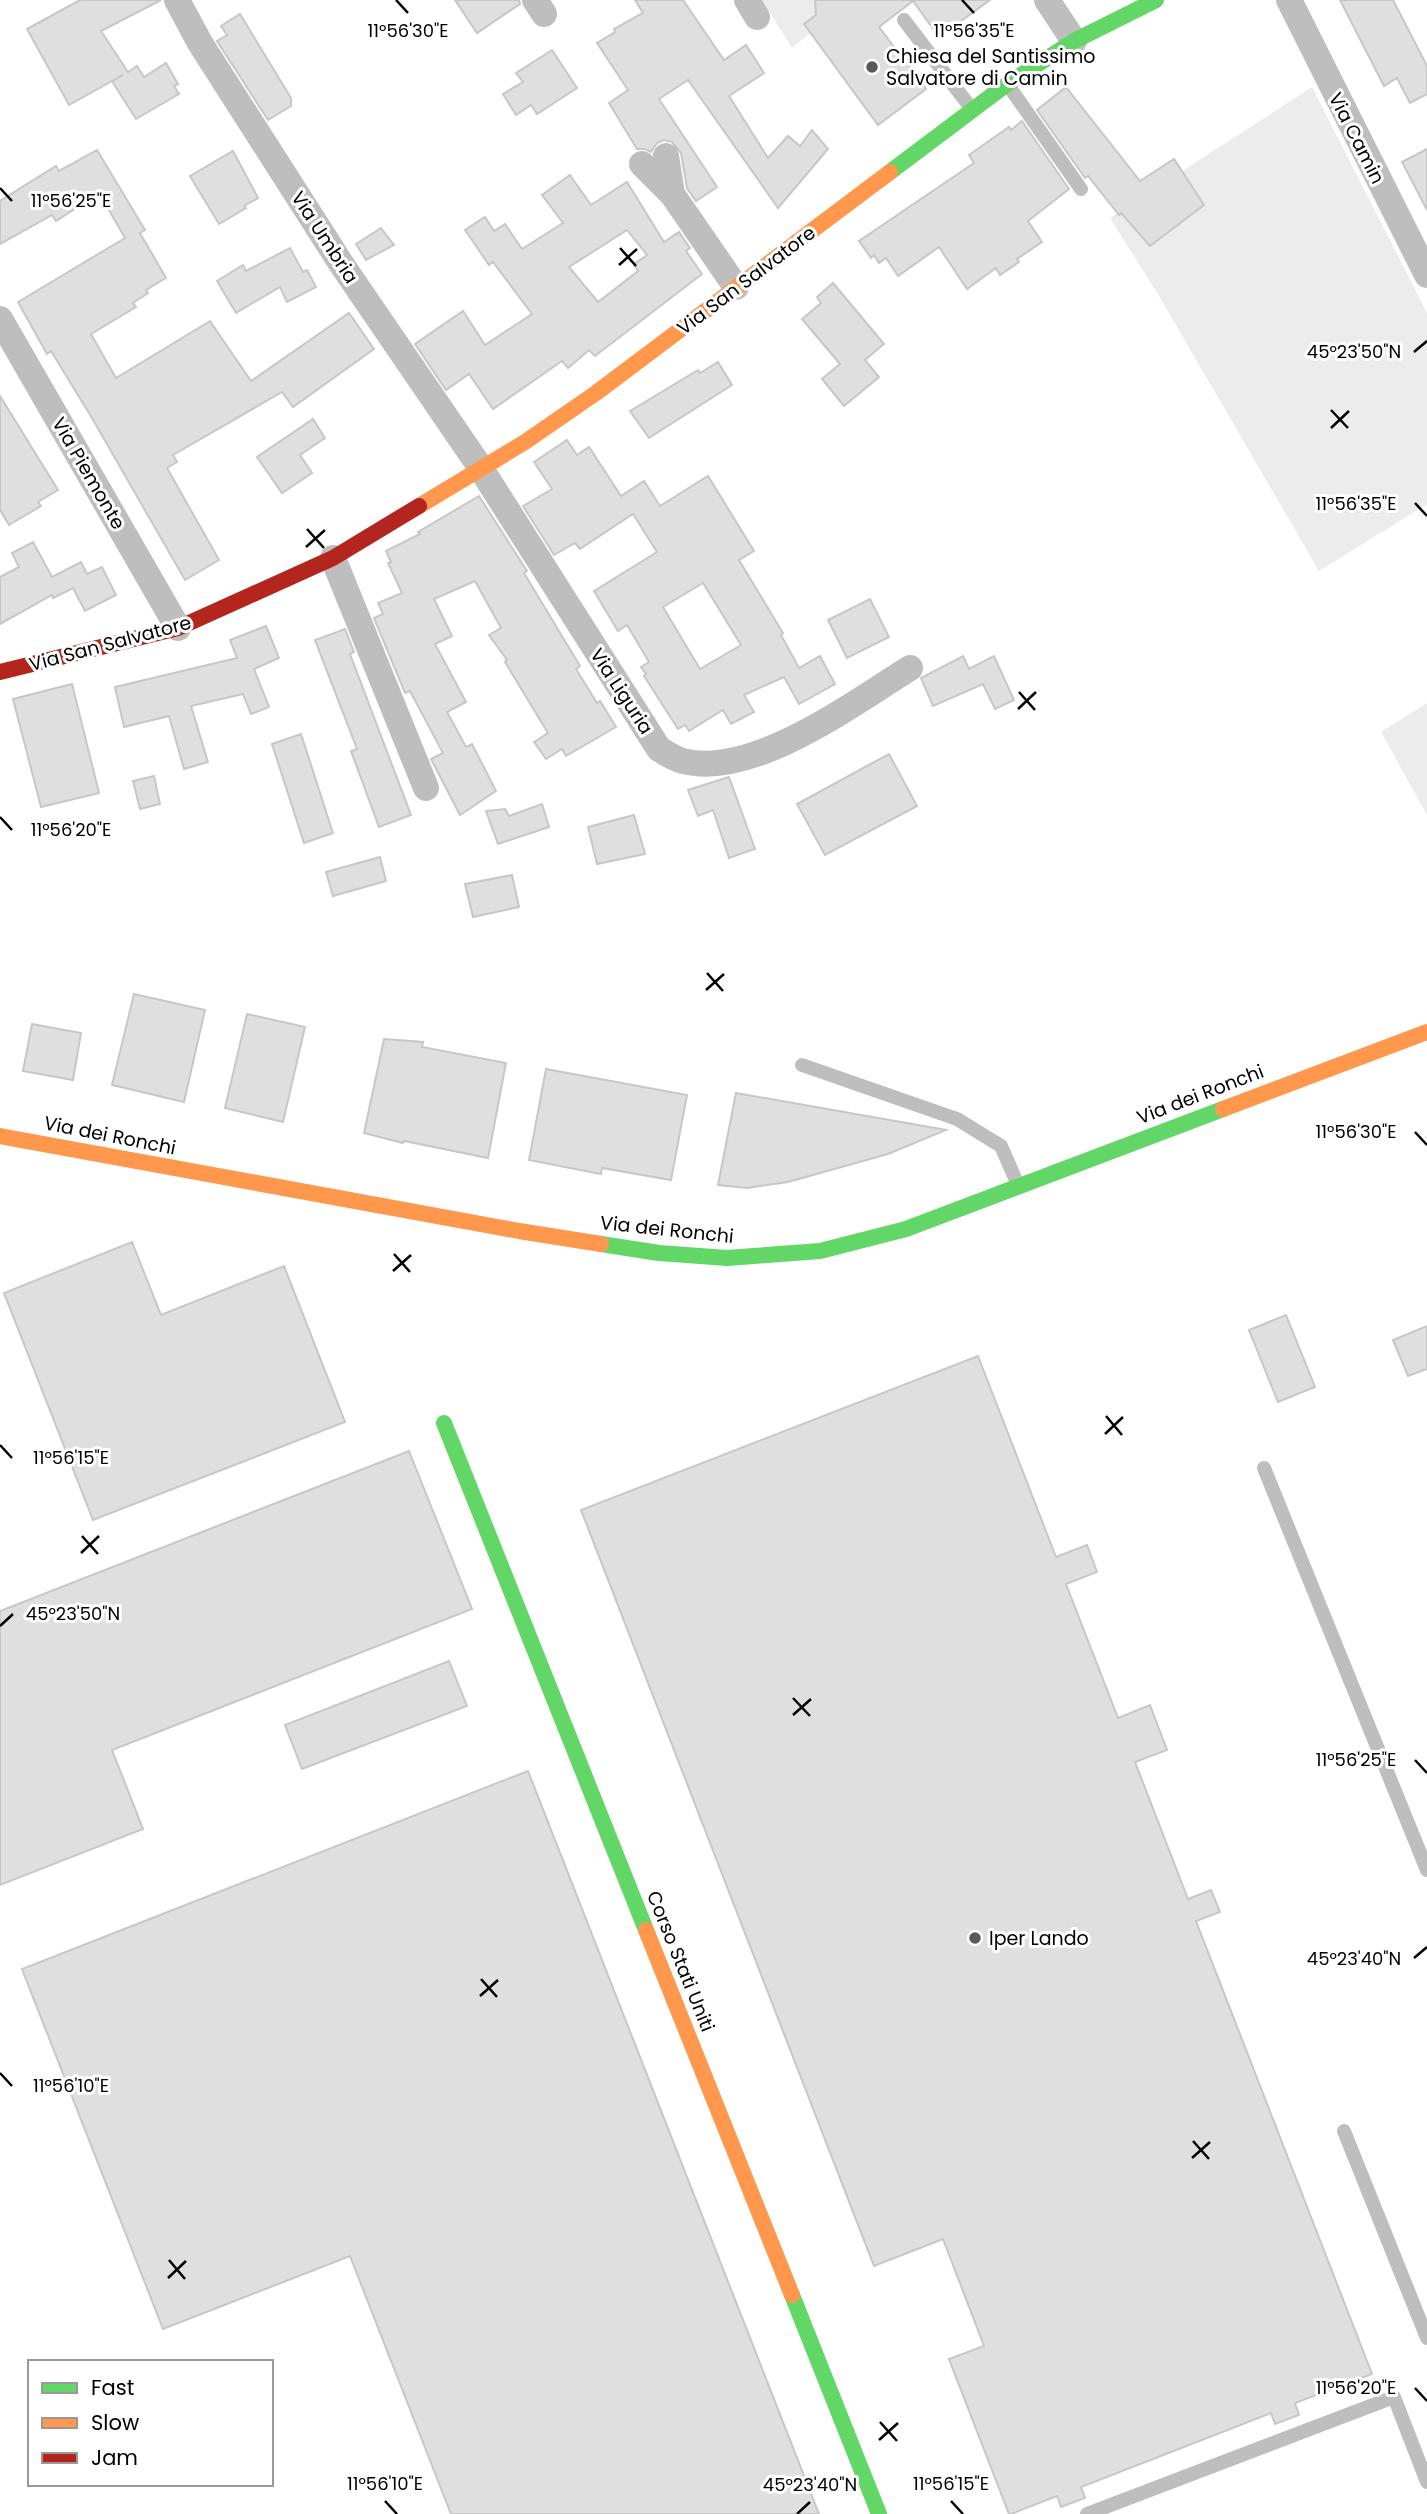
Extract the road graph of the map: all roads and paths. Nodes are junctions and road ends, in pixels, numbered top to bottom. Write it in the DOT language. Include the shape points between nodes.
graph roads {
  1 [pos="177,0"];
  2 [pos="1047,0"];
  3 [pos="1156,0"];
  4 [pos="1289,0"];
  5 [pos="904,20"];
  6 [pos="1074,41"];
  7 [pos="1007,84"];
  8 [pos="972,110"];
  9 [pos="654,160"];
  10 [pos="1081,188"];
  11 [pos="1427,275"];
  12 [pos="736,287"];
  13 [pos="0,319"];
  14 [pos="481,469"];
  15 [pos="334,558"];
  16 [pos="178,628"];
  17 [pos="910,668"];
  18 [pos="0,672"];
  19 [pos="426,788"];
  20 [pos="1427,1032"];
  21 [pos="802,1065"];
  22 [pos="0,1136"];
  23 [pos="1018,1185"];
  24 [pos="444,1423"];
  25 [pos="1264,1468"];
  26 [pos="1427,1870"];
  27 [pos="1344,2131"];
  28 [pos="1427,2338"];
  29 [pos="1427,2482"];
  30 [pos="879,2514"];
  31 [pos="1087,2514"];
  1 -- 14 [label="street, Via Umbria" via="342,265"];
  2 -- 6 [label="street"];
  3 -- 6 [label="street, Via San Salvatore"];
  4 -- 11 [label="street, Via Camin"];
  5 -- 8 [label="lane"];
  6 -- 7 [label="street, Via San Salvatore"];
  7 -- 8 [label="street, Via San Salvatore"];
  7 -- 10 [label="lane"];
  8 -- 12 [label="street, Via San Salvatore"];
  9 -- 12 [label="street"];
  12 -- 14 [label="street, Via San Salvatore" via="596,393"];
  13 -- 16 [label="street, Via Piemonte"];
  14 -- 15 [label="street, Via San Salvatore"];
  14 -- 17 [label="street, Via Liguria" via="659,749 681,761 716,764 747,758 817,727"];
  15 -- 16 [label="street, Via San Salvatore"];
  15 -- 19 [label="street"];
  16 -- 18 [label="street, Via San Salvatore"];
  20 -- 23 [label="street, Via dei Ronchi"];
  21 -- 23 [label="lane" via="957,1119 1001,1146"];
  22 -- 23 [label="street, Via dei Ronchi" via="519,1231 659,1253 727,1258 820,1251 906,1229"];
  24 -- 30 [label="street, Corso Stati Uniti"];
  25 -- 26 [label="lane"];
  27 -- 28 [label="lane"];
  29 -- 31 [label="lane" via="1394,2397"];
}
